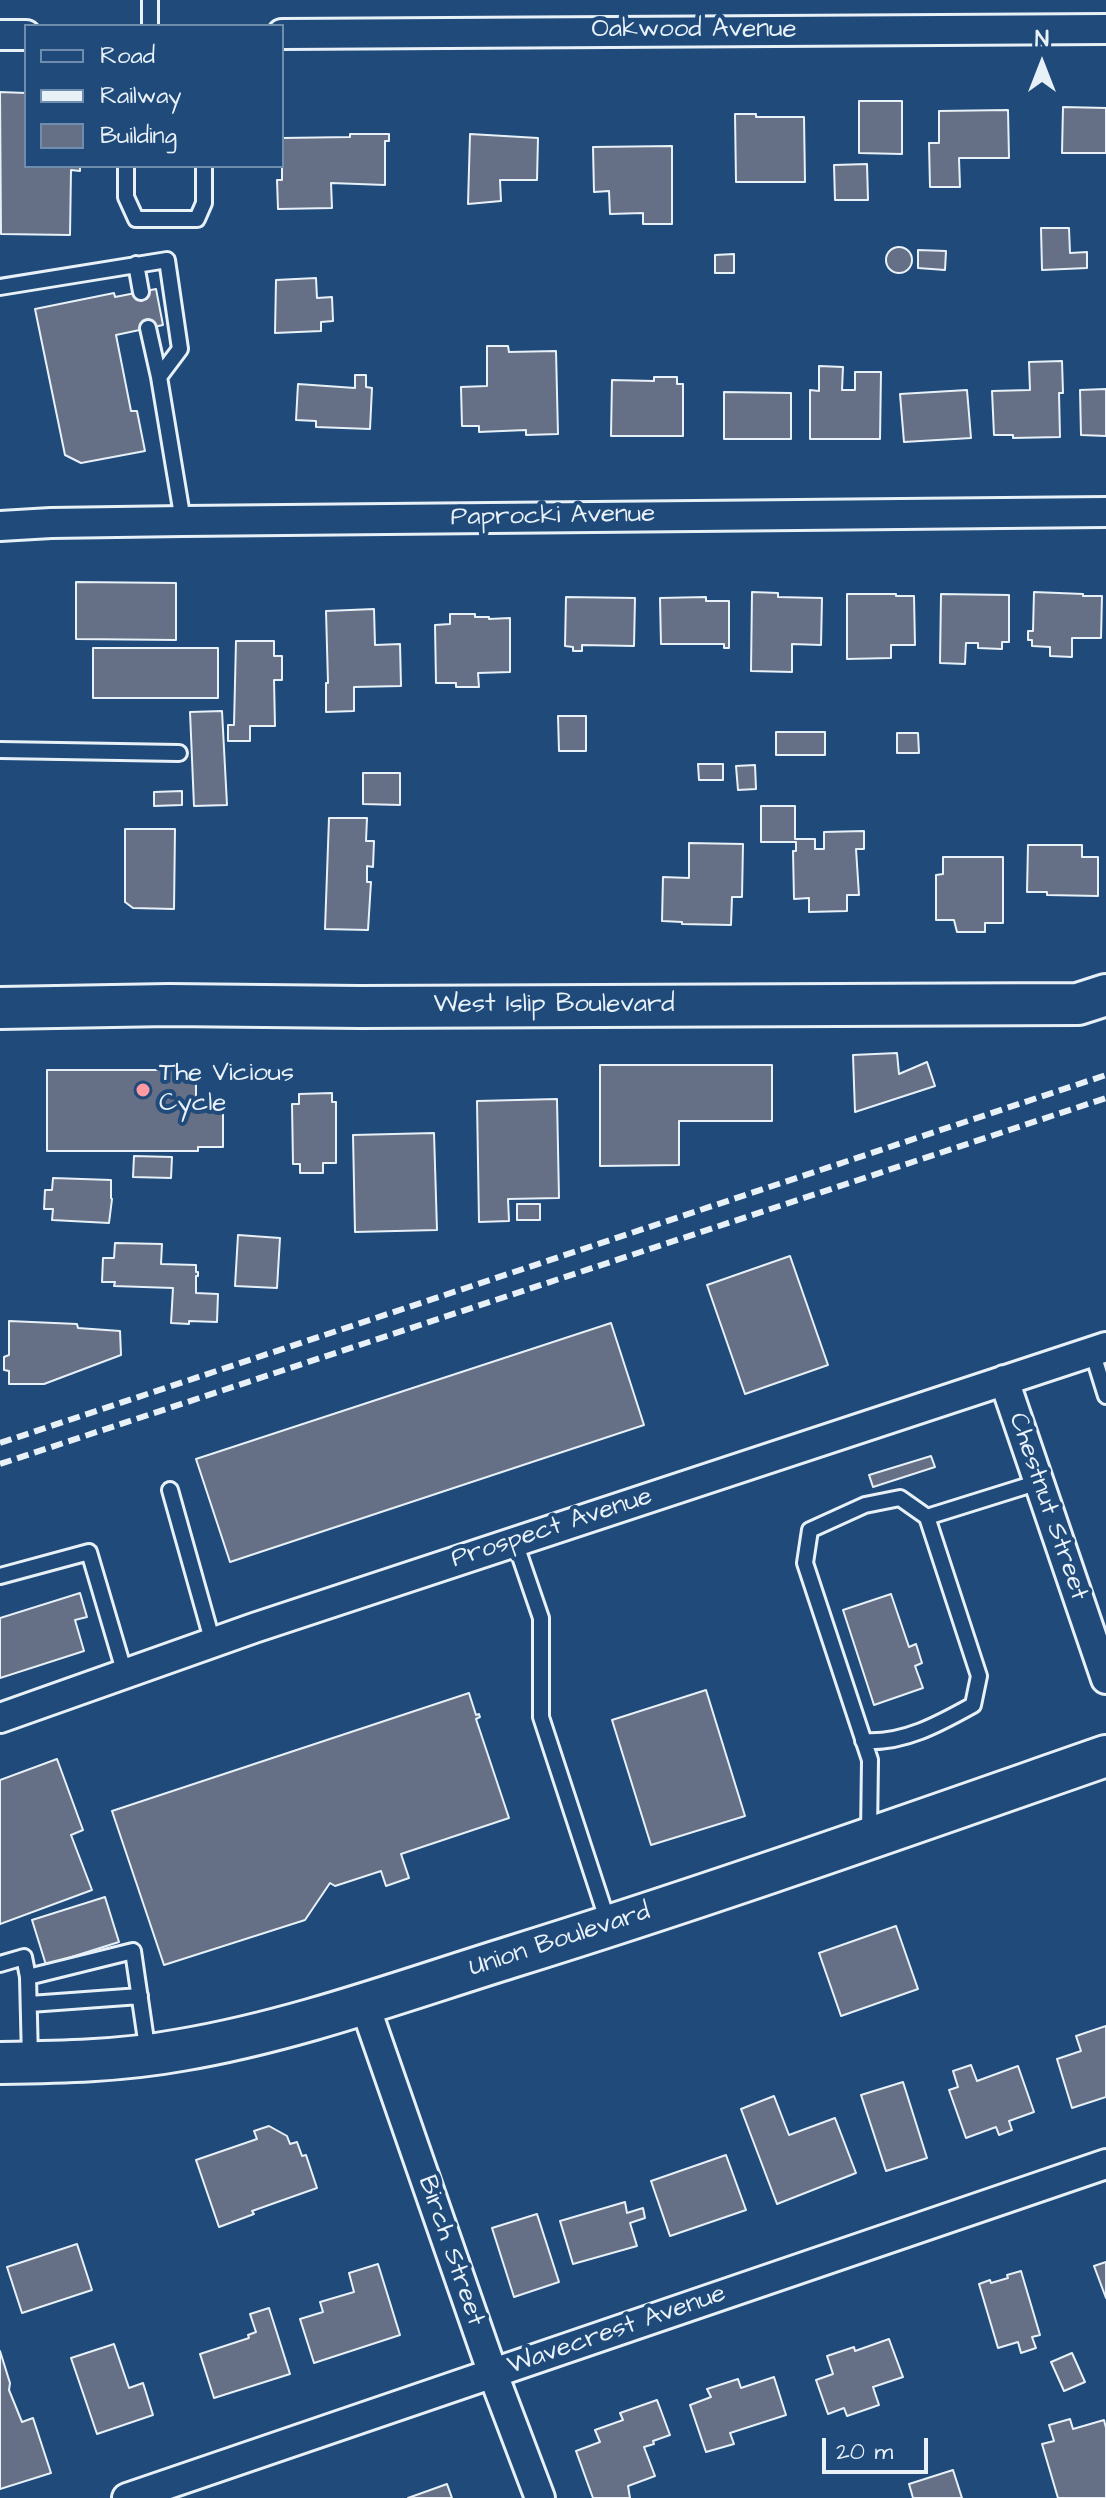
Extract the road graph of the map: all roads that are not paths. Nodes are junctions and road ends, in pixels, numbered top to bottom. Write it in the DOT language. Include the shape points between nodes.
graph roads {
  1 [pos="150,0"];
  2 [pos="150,24"];
  3 [pos="1106,29"];
  4 [pos="284,34"];
  5 [pos="0,35"];
  6 [pos="24,35"];
  7 [pos="126,168"];
  8 [pos="204,168"];
  9 [pos="136,264"];
  10 [pos="0,287"];
  11 [pos="141,292"];
  12 [pos="148,328"];
  13 [pos="159,377"];
  14 [pos="1106,512"];
  15 [pos="183,521"];
  16 [pos="0,526"];
  17 [pos="0,750"];
  18 [pos="179,753"];
  19 [pos="1106,995"];
  20 [pos="0,1008"];
  21 [pos="1099,1349"];
  22 [pos="1004,1380"];
  23 [pos="1106,1396"];
  24 [pos="1039,1482"];
  25 [pos="170,1490"];
  26 [pos="927,1517"];
  27 [pos="515,1542"];
  28 [pos="0,1576"];
  29 [pos="1097,1625"];
  30 [pos="213,1643"];
  31 [pos="125,1674"];
  32 [pos="1106,1679"];
  33 [pos="0,1718"];
  34 [pos="863,1741"];
  35 [pos="1106,1756"];
  36 [pos="868,1838"];
  37 [pos="609,1926"];
  38 [pos="0,1964"];
  39 [pos="28,1977"];
  40 [pos="140,1996"];
  41 [pos="364,2003"];
  42 [pos="30,2004"];
  43 [pos="148,2055"];
  44 [pos="15,2063"];
  45 [pos="1106,2164"];
  46 [pos="493,2374"];
  47 [pos="127,2498"];
  48 [pos="540,2498"];
  1 -- 2 [label="lane"];
  3 -- 4 [label="street, Oakwood Avenue"];
  5 -- 6 [label="street"];
  7 -- 8 [label="lane" via="126,197 136,219 197,219 204,203"];
  9 -- 10 [label="lane"];
  9 -- 11 [label="lane"];
  9 -- 13 [label="lane" via="167,260 180,349"];
  12 -- 13 [label="lane"];
  13 -- 15 [label="lane"];
  14 -- 15 [label="street, Paprocki Avenue"];
  15 -- 16 [label="street, Paprocki Avenue"];
  17 -- 18 [label="lane"];
  19 -- 20 [label="main road, West Islip Boulevard" via="1078,1004"];
  21 -- 22 [label="street, Prospect Avenue"];
  21 -- 23 [label="lane"];
  22 -- 24 [label="street, Chestnut Street"];
  22 -- 27 [label="street, Prospect Avenue"];
  24 -- 26 [label="lane"];
  24 -- 29 [label="street, Chestnut Street"];
  25 -- 30 [label="lane"];
  26 -- 34 [label="lane" via="979,1676 973,1705 938,1725 886,1743"];
  26 -- 34 [label="lane" via="900,1498 865,1505 810,1530 805,1563"];
  27 -- 30 [label="street, Prospect Avenue"];
  27 -- 37 [label="lane" via="541,1618 541,1717"];
  28 -- 31 [label="lane" via="89,1552"];
  29 -- 32 [label="street, Chestnut Street"];
  30 -- 31 [label="street, Prospect Avenue"];
  31 -- 33 [label="street, Prospect Avenue"];
  34 -- 36 [label="lane" via="870,1760"];
  35 -- 36 [label="main road, Union Boulevard"];
  36 -- 37 [label="main road, Union Boulevard"];
  37 -- 41 [label="main road, Union Boulevard"];
  38 -- 39 [label="lane" via="24,1957"];
  39 -- 40 [label="lane" via="133,1951"];
  39 -- 42 [label="lane"];
  40 -- 42 [label="lane"];
  40 -- 43 [label="lane"];
  41 -- 43 [label="main road, Union Boulevard" via="241,2038"];
  41 -- 46 [label="street, Birch Street"];
  42 -- 44 [label="lane"];
  43 -- 44 [label="main road, Union Boulevard"];
  45 -- 46 [label="street, Wavecrest Avenue"];
  46 -- 47 [label="street, Wavecrest Avenue"];
  46 -- 48 [label="street, Birch Street"];
}
